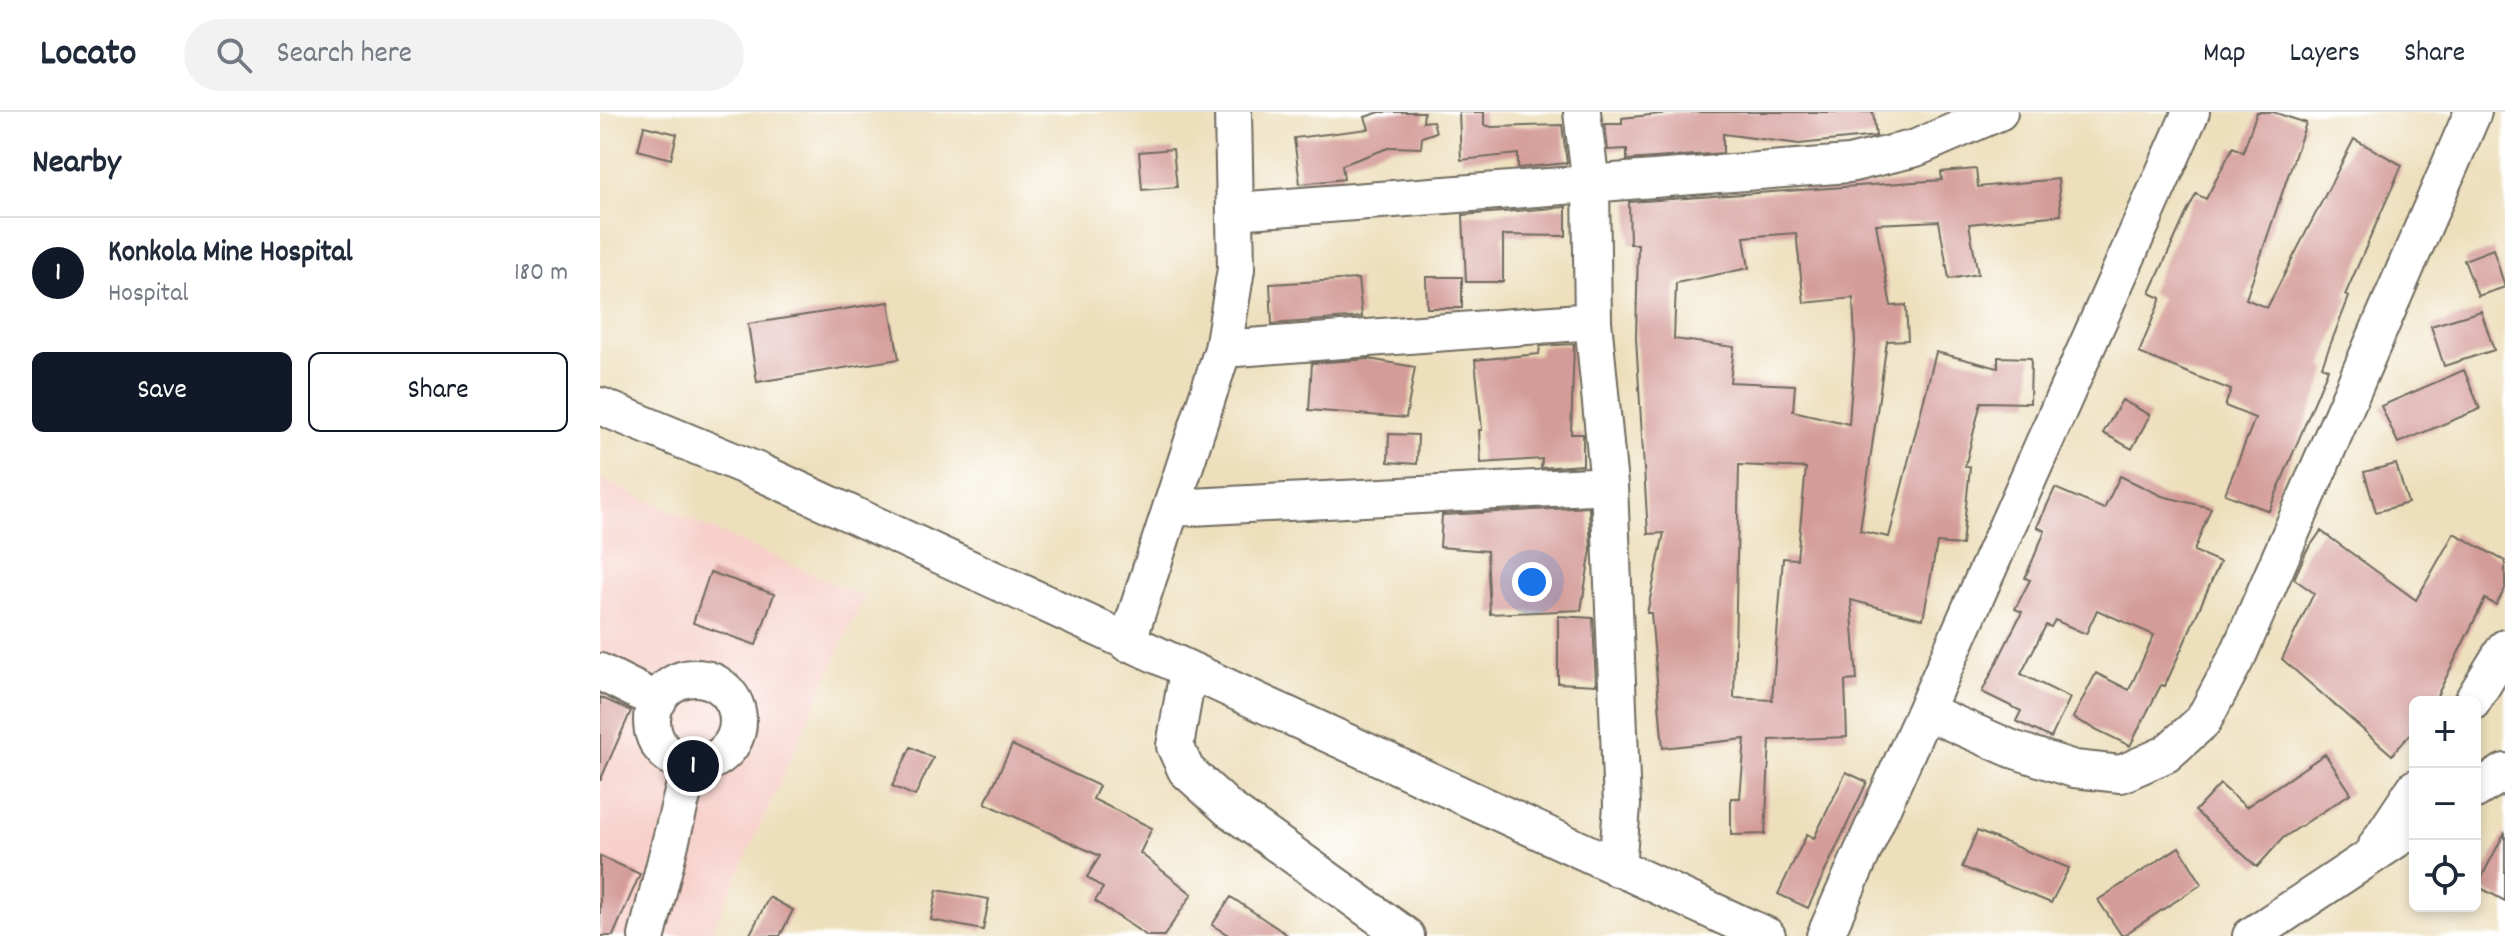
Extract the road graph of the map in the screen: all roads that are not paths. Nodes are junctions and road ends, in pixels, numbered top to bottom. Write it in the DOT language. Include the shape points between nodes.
graph roads {
  1 [pos="1233,112"];
  2 [pos="1582,112"];
  3 [pos="1999,112"];
  4 [pos="2191,112"];
  5 [pos="2473,112"];
  6 [pos="1591,185"];
  7 [pos="1236,211"];
  8 [pos="1593,321"];
  9 [pos="1223,349"];
  10 [pos="600,406"];
  11 [pos="1609,485"];
  12 [pos="1173,508"];
  13 [pos="1127,643"];
  14 [pos="2505,648"];
  15 [pos="1188,671"];
  16 [pos="600,672"];
  17 [pos="2476,696"];
  18 [pos="658,701"];
  19 [pos="1925,711"];
  20 [pos="690,764"];
  21 [pos="2505,772"];
  22 [pos="2481,786"];
  23 [pos="2409,797"];
  24 [pos="2409,831"];
  25 [pos="2372,853"];
  26 [pos="1617,868"];
  27 [pos="647,936"];
  28 [pos="1406,936"];
  29 [pos="1767,936"];
  30 [pos="1825,936"];
  31 [pos="2251,936"];
  1 -- 7 [label="street"];
  2 -- 6 [label="street"];
  3 -- 6 [label="street" via="1916,148 1849,164"];
  4 -- 19 [label="street"];
  5 -- 19 [label="street" via="2239,653 2203,721 2166,754 2121,774 2074,769 2024,753"];
  6 -- 7 [label="street"];
  6 -- 8 [label="street"];
  7 -- 9 [label="street" via="1236,269"];
  8 -- 9 [label="street"];
  8 -- 11 [label="street"];
  9 -- 12 [label="street"];
  10 -- 13 [label="street" via="762,473"];
  11 -- 12 [label="street"];
  11 -- 26 [label="street" via="1622,806"];
  12 -- 13 [label="street"];
  13 -- 15 [label="street"];
  14 -- 17 [label="street"];
  15 -- 26 [label="street"];
  15 -- 28 [label="street" via="1175,746 1186,770 1229,809"];
  16 -- 18 [label="street"];
  18 -- 20 [label="street" via="654,736 671,758"];
  18 -- 20 [label="street" via="676,682 701,678 733,699 738,723 729,747 707,763"];
  19 -- 30 [label="street"];
  20 -- 27 [label="street"];
  21 -- 22 [label="street"];
  23 -- 25 [label="street"];
  24 -- 25 [label="street"];
  25 -- 31 [label="street"];
  26 -- 29 [label="street"];
}
